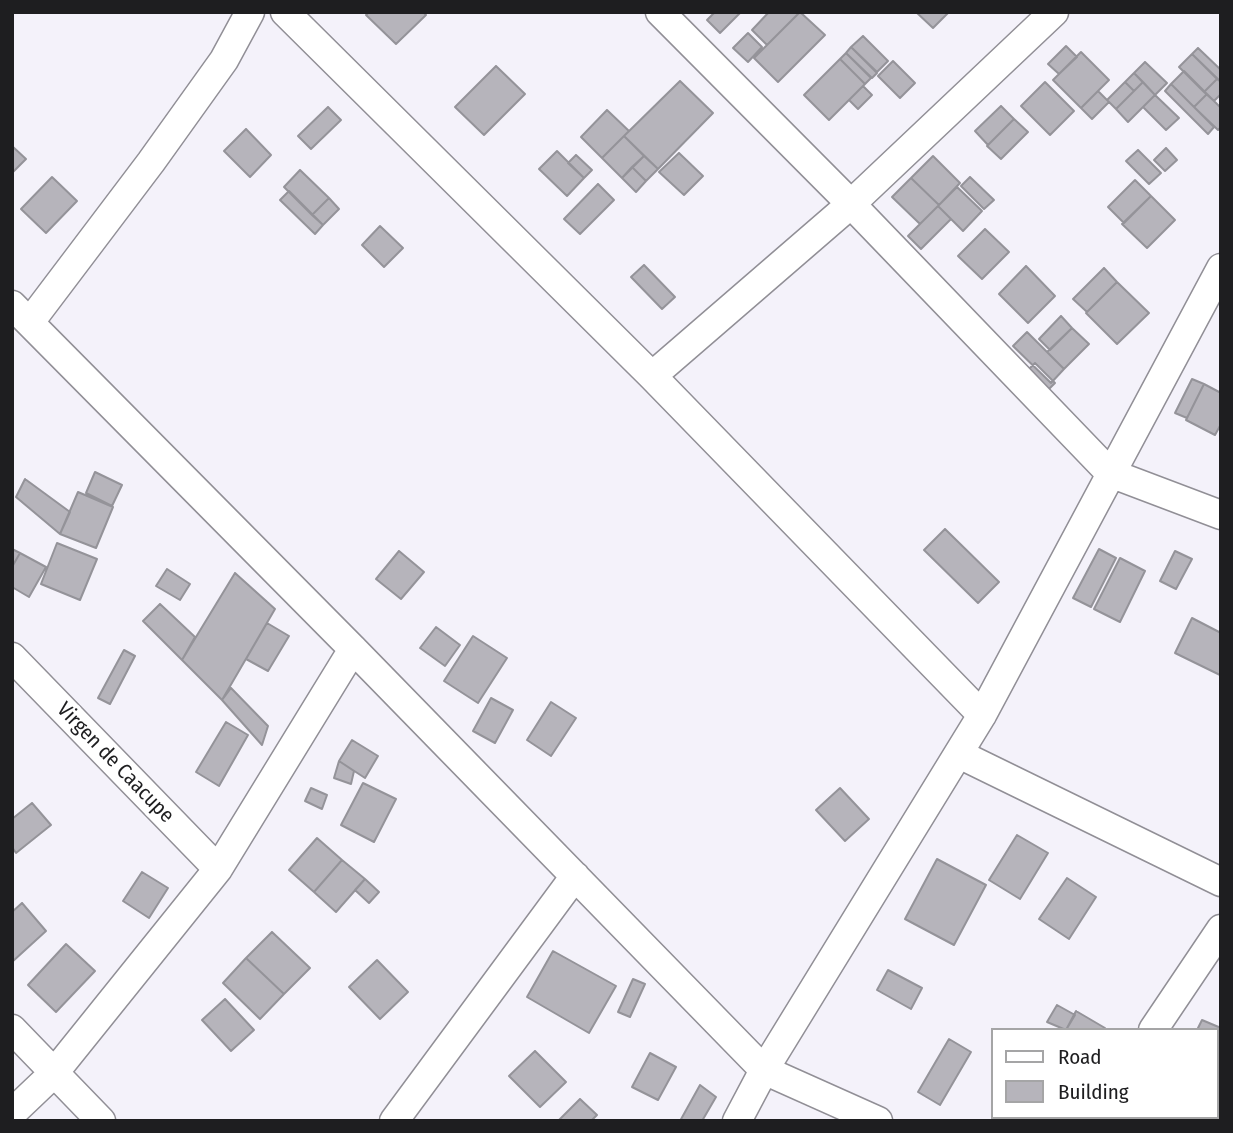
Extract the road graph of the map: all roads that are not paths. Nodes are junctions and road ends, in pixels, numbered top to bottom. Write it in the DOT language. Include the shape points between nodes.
graph roads {
  1 [pos="250,12"];
  2 [pos="285,12"];
  3 [pos="660,12"];
  4 [pos="1054,12"];
  5 [pos="851,204"];
  6 [pos="1221,268"];
  7 [pos="21,313"];
  8 [pos="652,376"];
  9 [pos="1110,473"];
  10 [pos="1221,515"];
  11 [pos="354,649"];
  12 [pos="12,657"];
  13 [pos="982,715"];
  14 [pos="959,754"];
  15 [pos="218,869"];
  16 [pos="575,876"];
  17 [pos="1221,882"];
  18 [pos="1221,929"];
  19 [pos="1154,1028"];
  20 [pos="12,1029"];
  21 [pos="764,1070"];
  22 [pos="54,1073"];
  23 [pos="12,1114"];
  24 [pos="100,1121"];
  25 [pos="394,1121"];
  26 [pos="737,1121"];
  27 [pos="878,1121"];
  1 -- 7 [label="street" via="216,71 151,162"];
  2 -- 8 [label="street"];
  3 -- 5 [label="street"];
  4 -- 5 [label="street"];
  5 -- 8 [label="street"];
  5 -- 9 [label="street"];
  6 -- 9 [label="street"];
  7 -- 11 [label="street"];
  8 -- 13 [label="street"];
  9 -- 10 [label="street"];
  9 -- 13 [label="street"];
  11 -- 15 [label="street"];
  11 -- 16 [label="street"];
  12 -- 15 [label="street, Virgen de Caacupe"];
  13 -- 14 [label="street"];
  14 -- 17 [label="street"];
  14 -- 21 [label="street"];
  15 -- 22 [label="street"];
  16 -- 21 [label="street"];
  16 -- 25 [label="street"];
  18 -- 19 [label="street"];
  20 -- 22 [label="street"];
  21 -- 26 [label="street"];
  21 -- 27 [label="street"];
  22 -- 23 [label="street"];
  22 -- 24 [label="street"];
}
